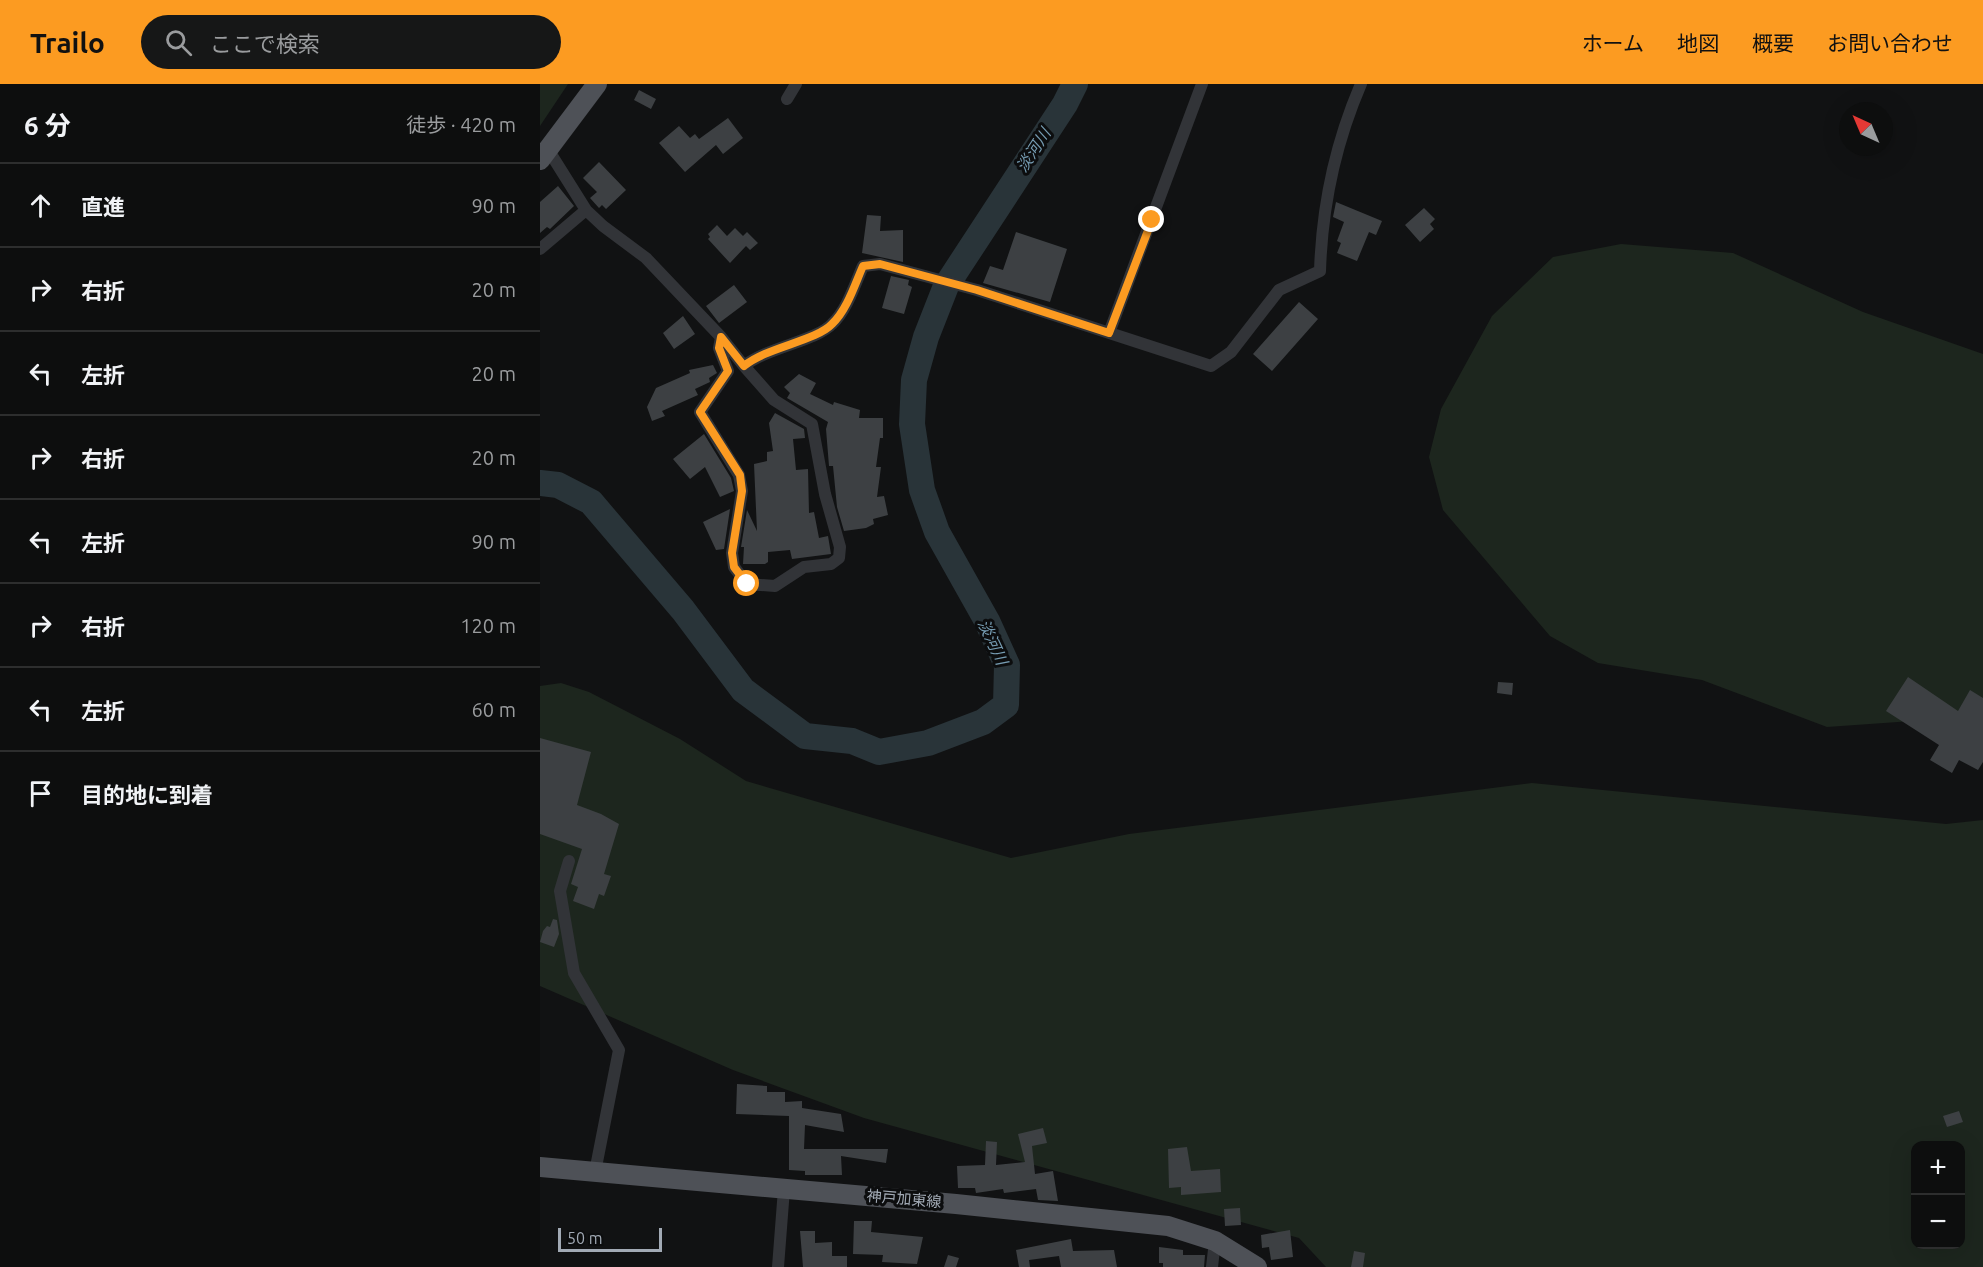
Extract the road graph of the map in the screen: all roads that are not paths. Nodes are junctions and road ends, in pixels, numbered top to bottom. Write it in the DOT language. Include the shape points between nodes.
graph roads {
  1 [pos="597,84"];
  2 [pos="796,84"];
  3 [pos="1202,84"];
  4 [pos="1361,84"];
  5 [pos="787,99"];
  6 [pos="545,155"];
  7 [pos="586,210"];
  8 [pos="540,249"];
  9 [pos="1109,333"];
  10 [pos="721,337"];
  11 [pos="744,366"];
  12 [pos="569,861"];
  13 [pos="540,1167"];
  14 [pos="595,1172"];
  15 [pos="784,1189"];
  16 [pos="1215,1241"];
  17 [pos="778,1267"];
  18 [pos="1212,1267"];
  19 [pos="1257,1267"];
  1 -- 6 [label="main road"];
  2 -- 5 [label="street"];
  3 -- 9 [label="street"];
  4 -- 9 [label="street" via="1344,123 1321,230 1320,271 1279,290 1230,352 1211,366"];
  6 -- 7 [label="street"];
  7 -- 8 [label="street"];
  7 -- 10 [label="street" via="646,258"];
  9 -- 11 [label="street" via="977,290 880,264 863,266 833,324 755,357"];
  10 -- 11 [label="street"];
  10 -- 11 [label="street" via="719,348 728,371 700,412 740,475 742,491 732,553 734,567 747,584 775,586 804,567 831,564 839,558 840,547 812,424 774,400"];
  12 -- 14 [label="street" via="560,891 574,973 619,1050"];
  13 -- 14 [label="main road, 神戸加東線"];
  14 -- 15 [label="main road, 神戸加東線"];
  15 -- 16 [label="main road, 神戸加東線" via="1168,1226"];
  15 -- 17 [label="street"];
  16 -- 18 [label="street"];
  16 -- 19 [label="main road, 神戸加東線"];
}
